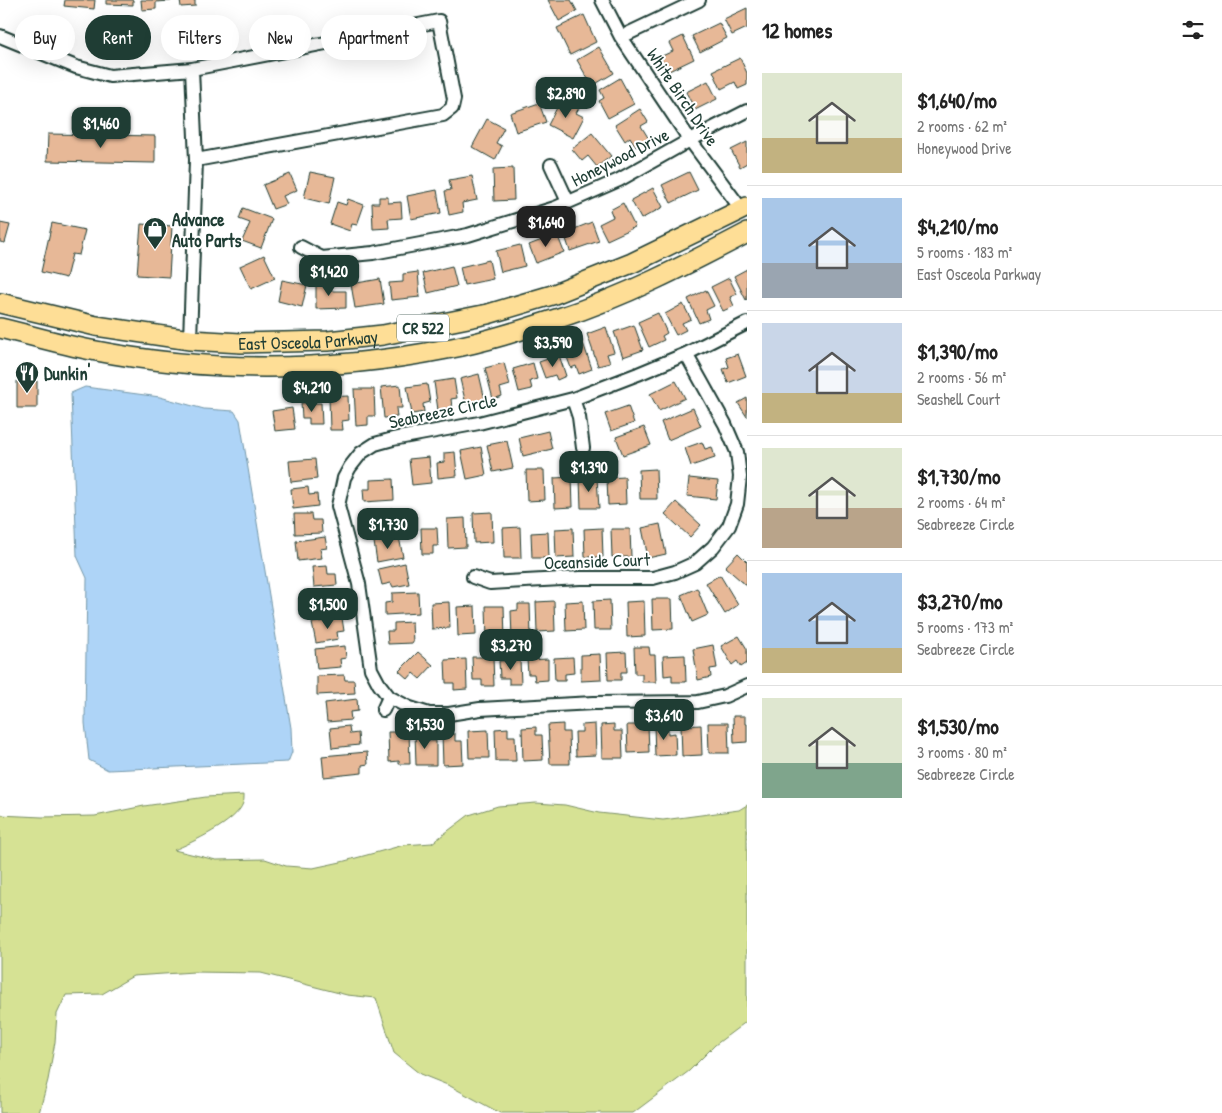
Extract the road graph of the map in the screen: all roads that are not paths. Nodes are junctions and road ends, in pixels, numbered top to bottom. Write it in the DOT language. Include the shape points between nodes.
graph roads {
  1 [pos="602,0"];
  2 [pos="699,0"];
  3 [pos="0,36"];
  4 [pos="621,37"];
  5 [pos="192,69"];
  6 [pos="747,111"];
  7 [pos="690,140"];
  8 [pos="196,160"];
  9 [pos="550,165"];
  10 [pos="568,202"];
  11 [pos="744,208"];
  12 [pos="747,233"];
  13 [pos="301,247"];
  14 [pos="720,247"];
  15 [pos="0,303"];
  16 [pos="747,323"];
  17 [pos="0,328"];
  18 [pos="190,340"];
  19 [pos="686,354"];
  20 [pos="573,398"];
  21 [pos="582,448"];
  22 [pos="473,576"];
  23 [pos="747,686"];
  24 [pos="389,697"];
  25 [pos="383,710"];
  1 -- 4 [label="street, White Birch Drive"];
  2 -- 4 [label="street"];
  3 -- 5 [label="street" via="76,67 110,76"];
  4 -- 7 [label="street, White Birch Drive"];
  5 -- 8 [label="street"];
  5 -- 8 [label="street" via="439,21 454,99 452,108 443,115"];
  6 -- 7 [label="street, Honeywood Drive"];
  7 -- 10 [label="street, Honeywood Drive" via="619,180"];
  7 -- 11 [label="street, White Birch Drive"];
  8 -- 18 [label="street"];
  9 -- 10 [label="street"];
  10 -- 13 [label="street, Honeywood Drive" via="468,235 373,253 322,258"];
  11 -- 14 [label="main road" via="738,224"];
  11 -- 18 [label="main road, East Osceola Parkway / CR 522" via="632,264 552,296 488,314 383,335 328,341 241,343"];
  12 -- 14 [label="main road, East Osceola Parkway / CR 522"];
  14 -- 17 [label="main road, East Osceola Parkway / CR 522" via="636,288 561,318 496,338 384,359 328,365 241,367 189,364 92,350"];
  15 -- 18 [label="main road, East Osceola Parkway / CR 522" via="96,326"];
  16 -- 19 [label="street, Seabreeze Circle"];
  19 -- 20 [label="street, Seabreeze Circle"];
  19 -- 22 [label="street, Oceanside Court" via="726,424 737,452 740,477 737,504 730,526 713,547 695,563 653,578 580,578 490,584"];
  20 -- 21 [label="street" via="579,417"];
  20 -- 24 [label="street, Seabreeze Circle" via="479,423 375,444 361,453 350,467 338,506 359,584 371,669"];
  23 -- 24 [label="street, Seabreeze Circle" via="725,696 698,702 594,702 449,714 429,714"];
  24 -- 25 [label="street"];
}
